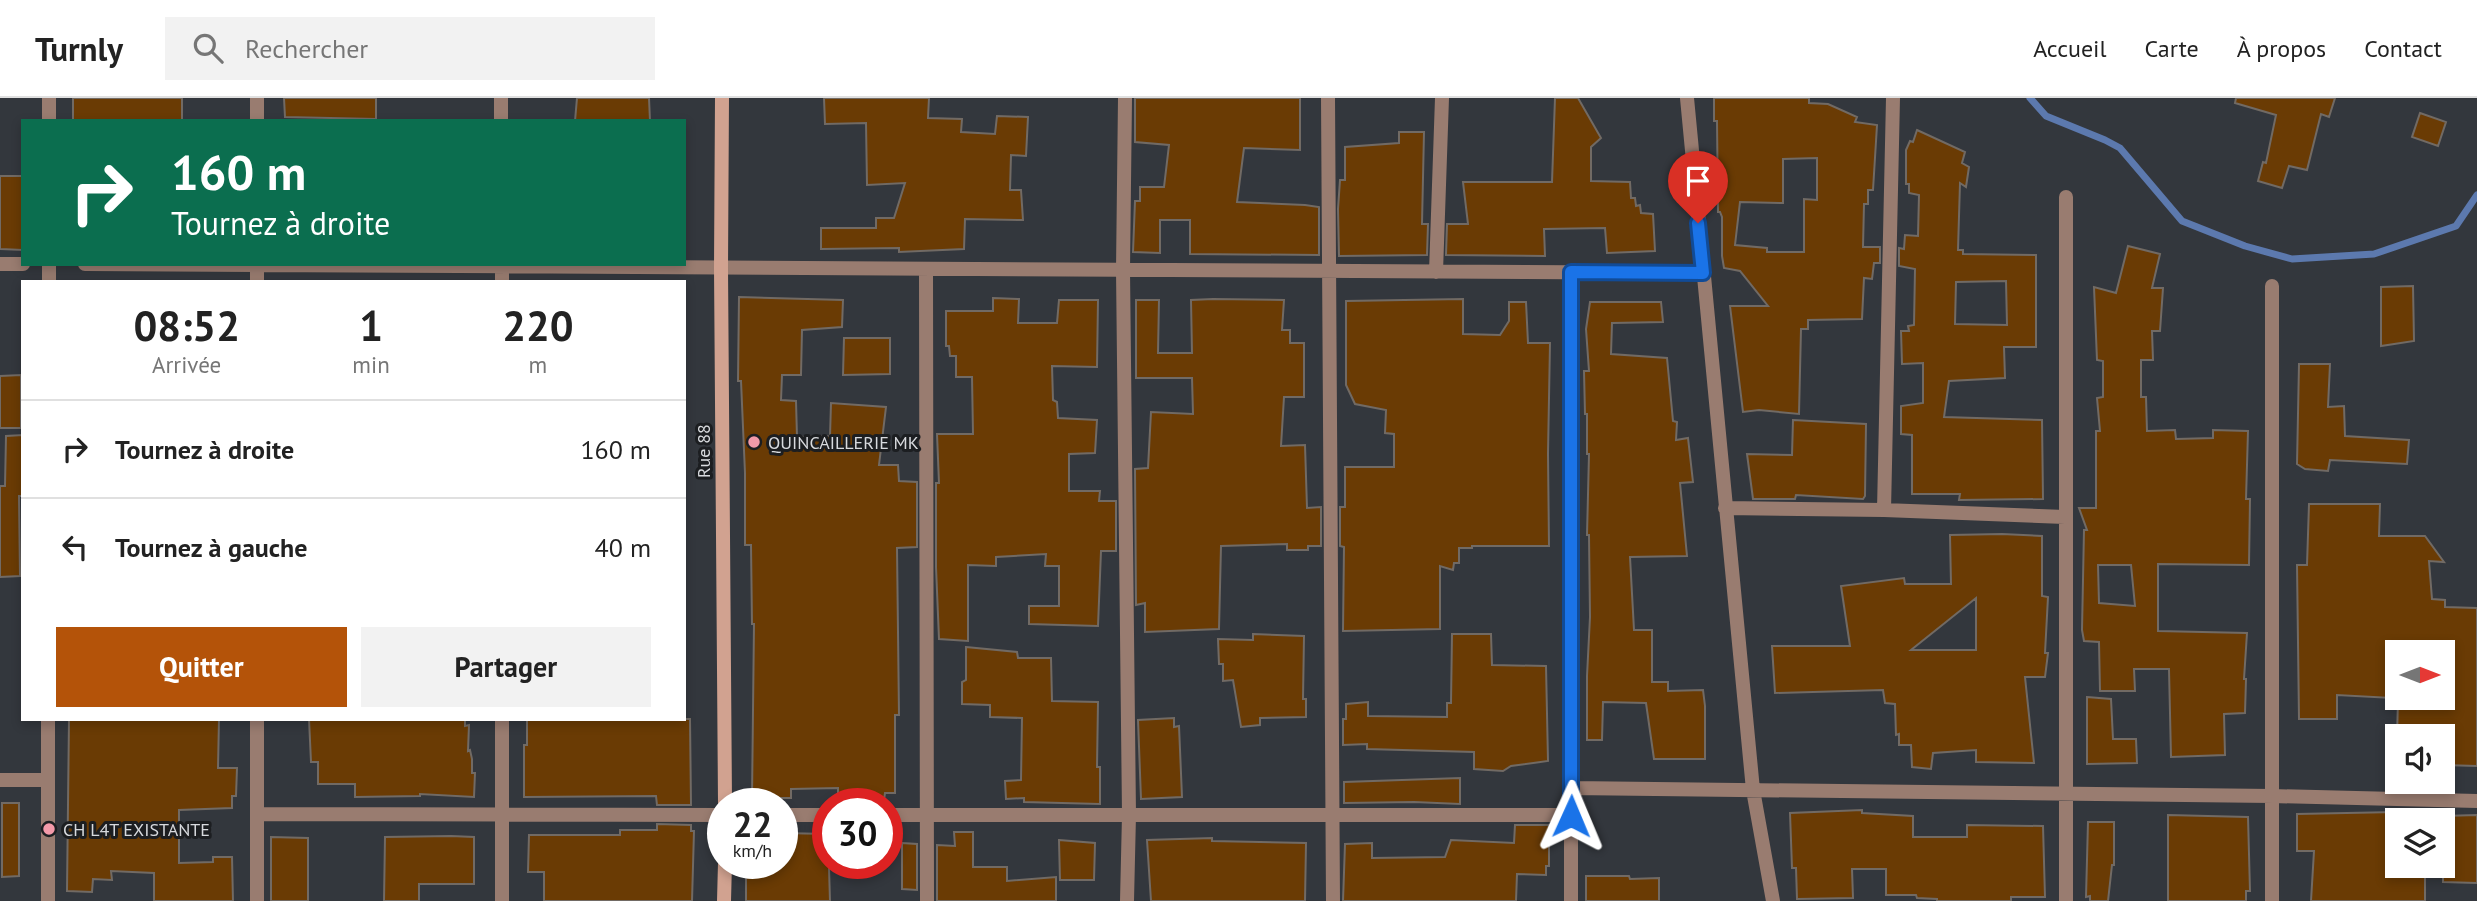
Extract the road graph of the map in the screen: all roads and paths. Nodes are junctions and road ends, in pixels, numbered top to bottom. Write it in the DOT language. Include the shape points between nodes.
graph roads {
  1 [pos="49,98"];
  2 [pos="257,98"];
  3 [pos="501,98"];
  4 [pos="722,98"];
  5 [pos="1125,98"];
  6 [pos="1328,98"];
  7 [pos="1442,98"];
  8 [pos="1687,98"];
  9 [pos="1893,98"];
  10 [pos="49,119"];
  11 [pos="257,119"];
  12 [pos="501,119"];
  13 [pos="2066,197"];
  14 [pos="0,264"];
  15 [pos="21,264"];
  16 [pos="575,266"];
  17 [pos="721,268"];
  18 [pos="926,269"];
  19 [pos="1123,270"];
  20 [pos="1329,271"];
  21 [pos="1436,272"];
  22 [pos="1571,272"];
  23 [pos="1703,273"];
  24 [pos="2272,286"];
  25 [pos="1725,508"];
  26 [pos="1884,510"];
  27 [pos="2064,517"];
  28 [pos="48,721"];
  29 [pos="257,721"];
  30 [pos="502,721"];
  31 [pos="0,780"];
  32 [pos="48,780"];
  33 [pos="725,788"];
  34 [pos="1572,788"];
  35 [pos="1753,790"];
  36 [pos="2066,793"];
  37 [pos="2272,796"];
  38 [pos="2477,801"];
  39 [pos="257,814"];
  40 [pos="502,815"];
  41 [pos="707,815"];
  42 [pos="903,815"];
  43 [pos="927,815"];
  44 [pos="1129,815"];
  45 [pos="1332,816"];
  46 [pos="1571,816"];
  47 [pos="725,879"];
  48 [pos="48,901"];
  49 [pos="257,901"];
  50 [pos="502,901"];
  51 [pos="724,901"];
  52 [pos="927,901"];
  53 [pos="1127,901"];
  54 [pos="1333,901"];
  55 [pos="1571,901"];
  56 [pos="1773,901"];
  57 [pos="2066,901"];
  58 [pos="2272,901"];
  1 -- 10 [label="street"];
  2 -- 11 [label="street"];
  3 -- 12 [label="street"];
  4 -- 17 [label="main road, Rue 88"];
  5 -- 19 [label="street"];
  6 -- 20 [label="street"];
  7 -- 21 [label="street"];
  8 -- 23 [label="street"];
  9 -- 26 [label="street"];
  13 -- 27 [label="street"];
  14 -- 15 [label="street"];
  16 -- 17 [label="street"];
  17 -- 18 [label="street"];
  17 -- 33 [label="main road, Rue 88"];
  18 -- 19 [label="street"];
  18 -- 43 [label="street"];
  19 -- 20 [label="street"];
  19 -- 44 [label="street"];
  20 -- 21 [label="street"];
  20 -- 45 [label="street"];
  21 -- 22 [label="street"];
  22 -- 23 [label="street"];
  22 -- 34 [label="street"];
  23 -- 25 [label="street"];
  24 -- 37 [label="street"];
  25 -- 26 [label="street"];
  25 -- 35 [label="street"];
  26 -- 27 [label="street"];
  27 -- 36 [label="street"];
  28 -- 32 [label="street"];
  29 -- 39 [label="street"];
  30 -- 40 [label="street"];
  31 -- 32 [label="street"];
  32 -- 48 [label="street"];
  34 -- 35 [label="street"];
  34 -- 46 [label="street"];
  35 -- 36 [label="street"];
  35 -- 56 [label="street"];
  36 -- 37 [label="street"];
  36 -- 57 [label="street"];
  37 -- 38 [label="street"];
  37 -- 58 [label="street"];
  39 -- 40 [label="street"];
  39 -- 49 [label="street"];
  40 -- 41 [label="street"];
  40 -- 50 [label="street"];
  42 -- 43 [label="street"];
  43 -- 44 [label="street"];
  43 -- 52 [label="street"];
  44 -- 45 [label="street"];
  44 -- 53 [label="street"];
  45 -- 46 [label="street"];
  45 -- 54 [label="street"];
  46 -- 55 [label="street"];
  47 -- 51 [label="main road"];
}
